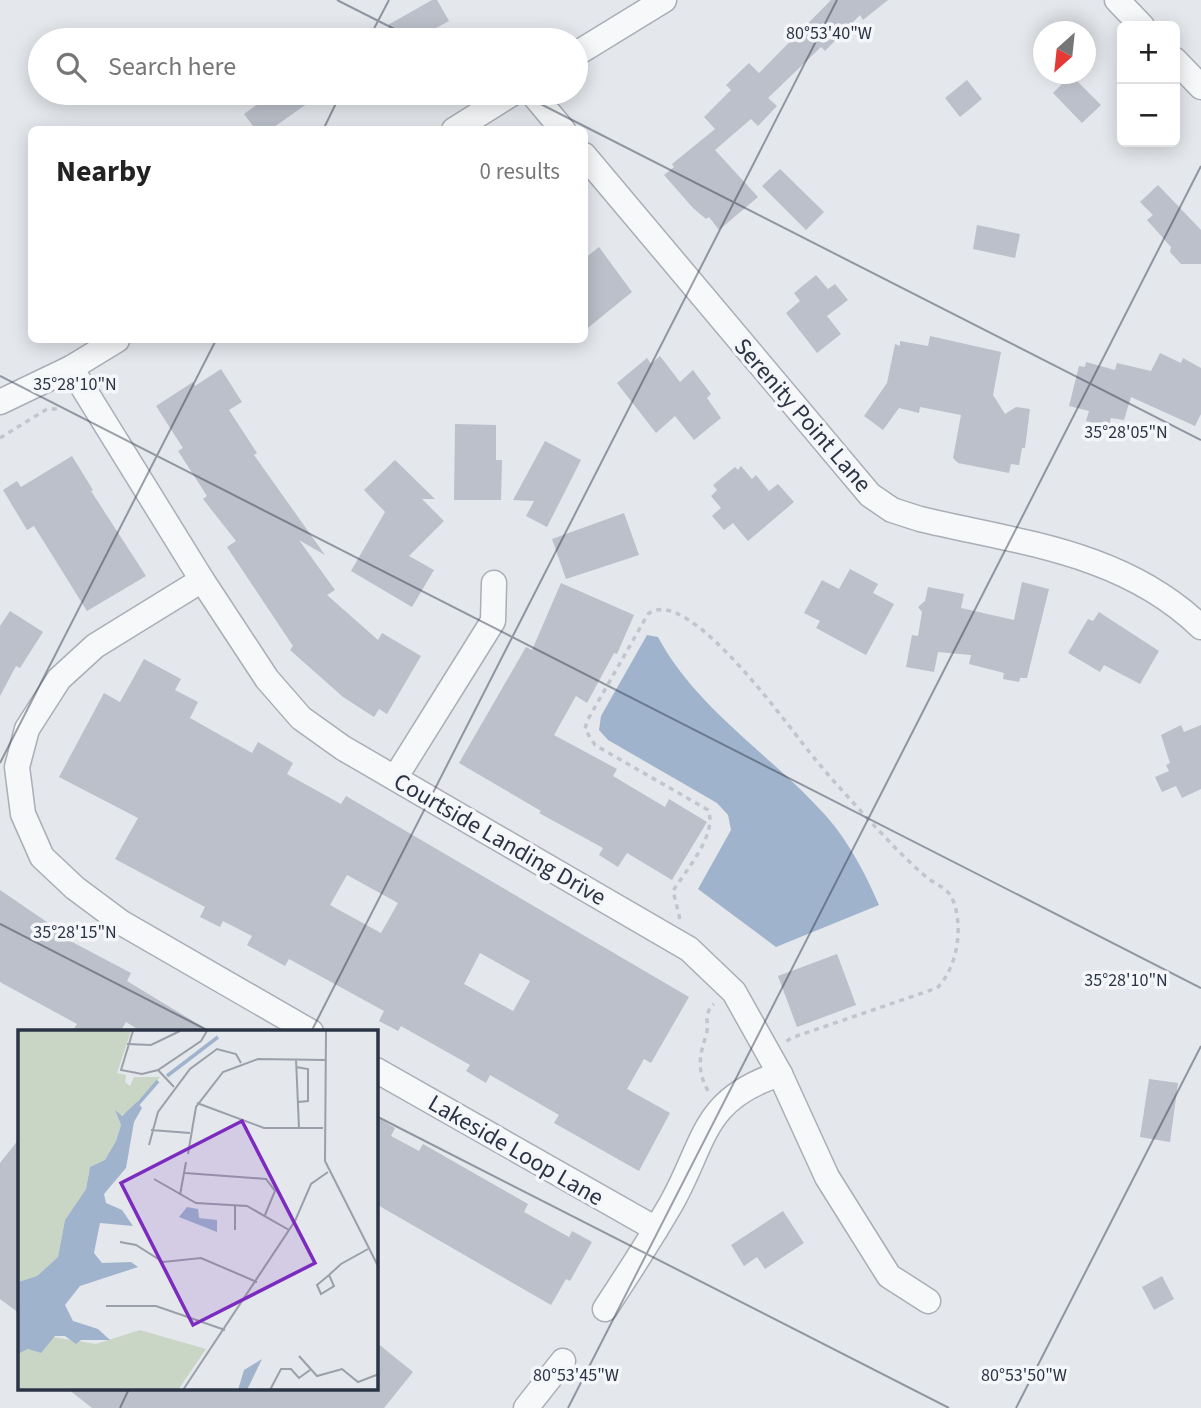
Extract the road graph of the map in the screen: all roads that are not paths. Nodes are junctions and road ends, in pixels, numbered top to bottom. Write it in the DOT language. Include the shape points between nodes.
graph roads {
  1 [pos="664,0"];
  2 [pos="1117,0"];
  3 [pos="1137,21"];
  4 [pos="588,47"];
  5 [pos="1180,65"];
  6 [pos="1201,87"];
  7 [pos="494,105"];
  8 [pos="543,105"];
  9 [pos="460,126"];
  10 [pos="560,126"];
  11 [pos="588,160"];
  12 [pos="112,343"];
  13 [pos="71,368"];
  14 [pos="0,402"];
  15 [pos="202,580"];
  16 [pos="494,583"];
  17 [pos="1201,627"];
  18 [pos="395,778"];
  19 [pos="308,1030"];
  20 [pos="378,1071"];
  21 [pos="780,1074"];
  22 [pos="656,1229"];
  23 [pos="928,1301"];
  24 [pos="605,1309"];
  25 [pos="563,1362"];
  26 [pos="526,1408"];
  1 -- 4 [label="street"];
  2 -- 3 [label="street"];
  5 -- 6 [label="street"];
  7 -- 9 [label="street"];
  8 -- 10 [label="street"];
  11 -- 17 [label="street, Serenity Point Lane" via="870,495 892,510 920,519 1097,561 1132,576"];
  12 -- 13 [label="street"];
  13 -- 14 [label="street"];
  13 -- 15 [label="street, Courtside Landing Drive"];
  15 -- 18 [label="street, Courtside Landing Drive" via="267,679 302,718"];
  15 -- 19 [label="street" via="95,646 59,679 27,729 17,767 23,814 42,857 75,888 122,923"];
  16 -- 18 [label="street" via="493,621"];
  18 -- 21 [label="street, Courtside Landing Drive" via="689,949 734,992"];
  20 -- 22 [label="street, Lakeside Loop Lane"];
  21 -- 22 [label="street" via="754,1082 731,1097 706,1126"];
  21 -- 23 [label="street, Courtside Landing Drive" via="827,1177 889,1276"];
  22 -- 24 [label="street"];
  25 -- 26 [label="street"];
}
